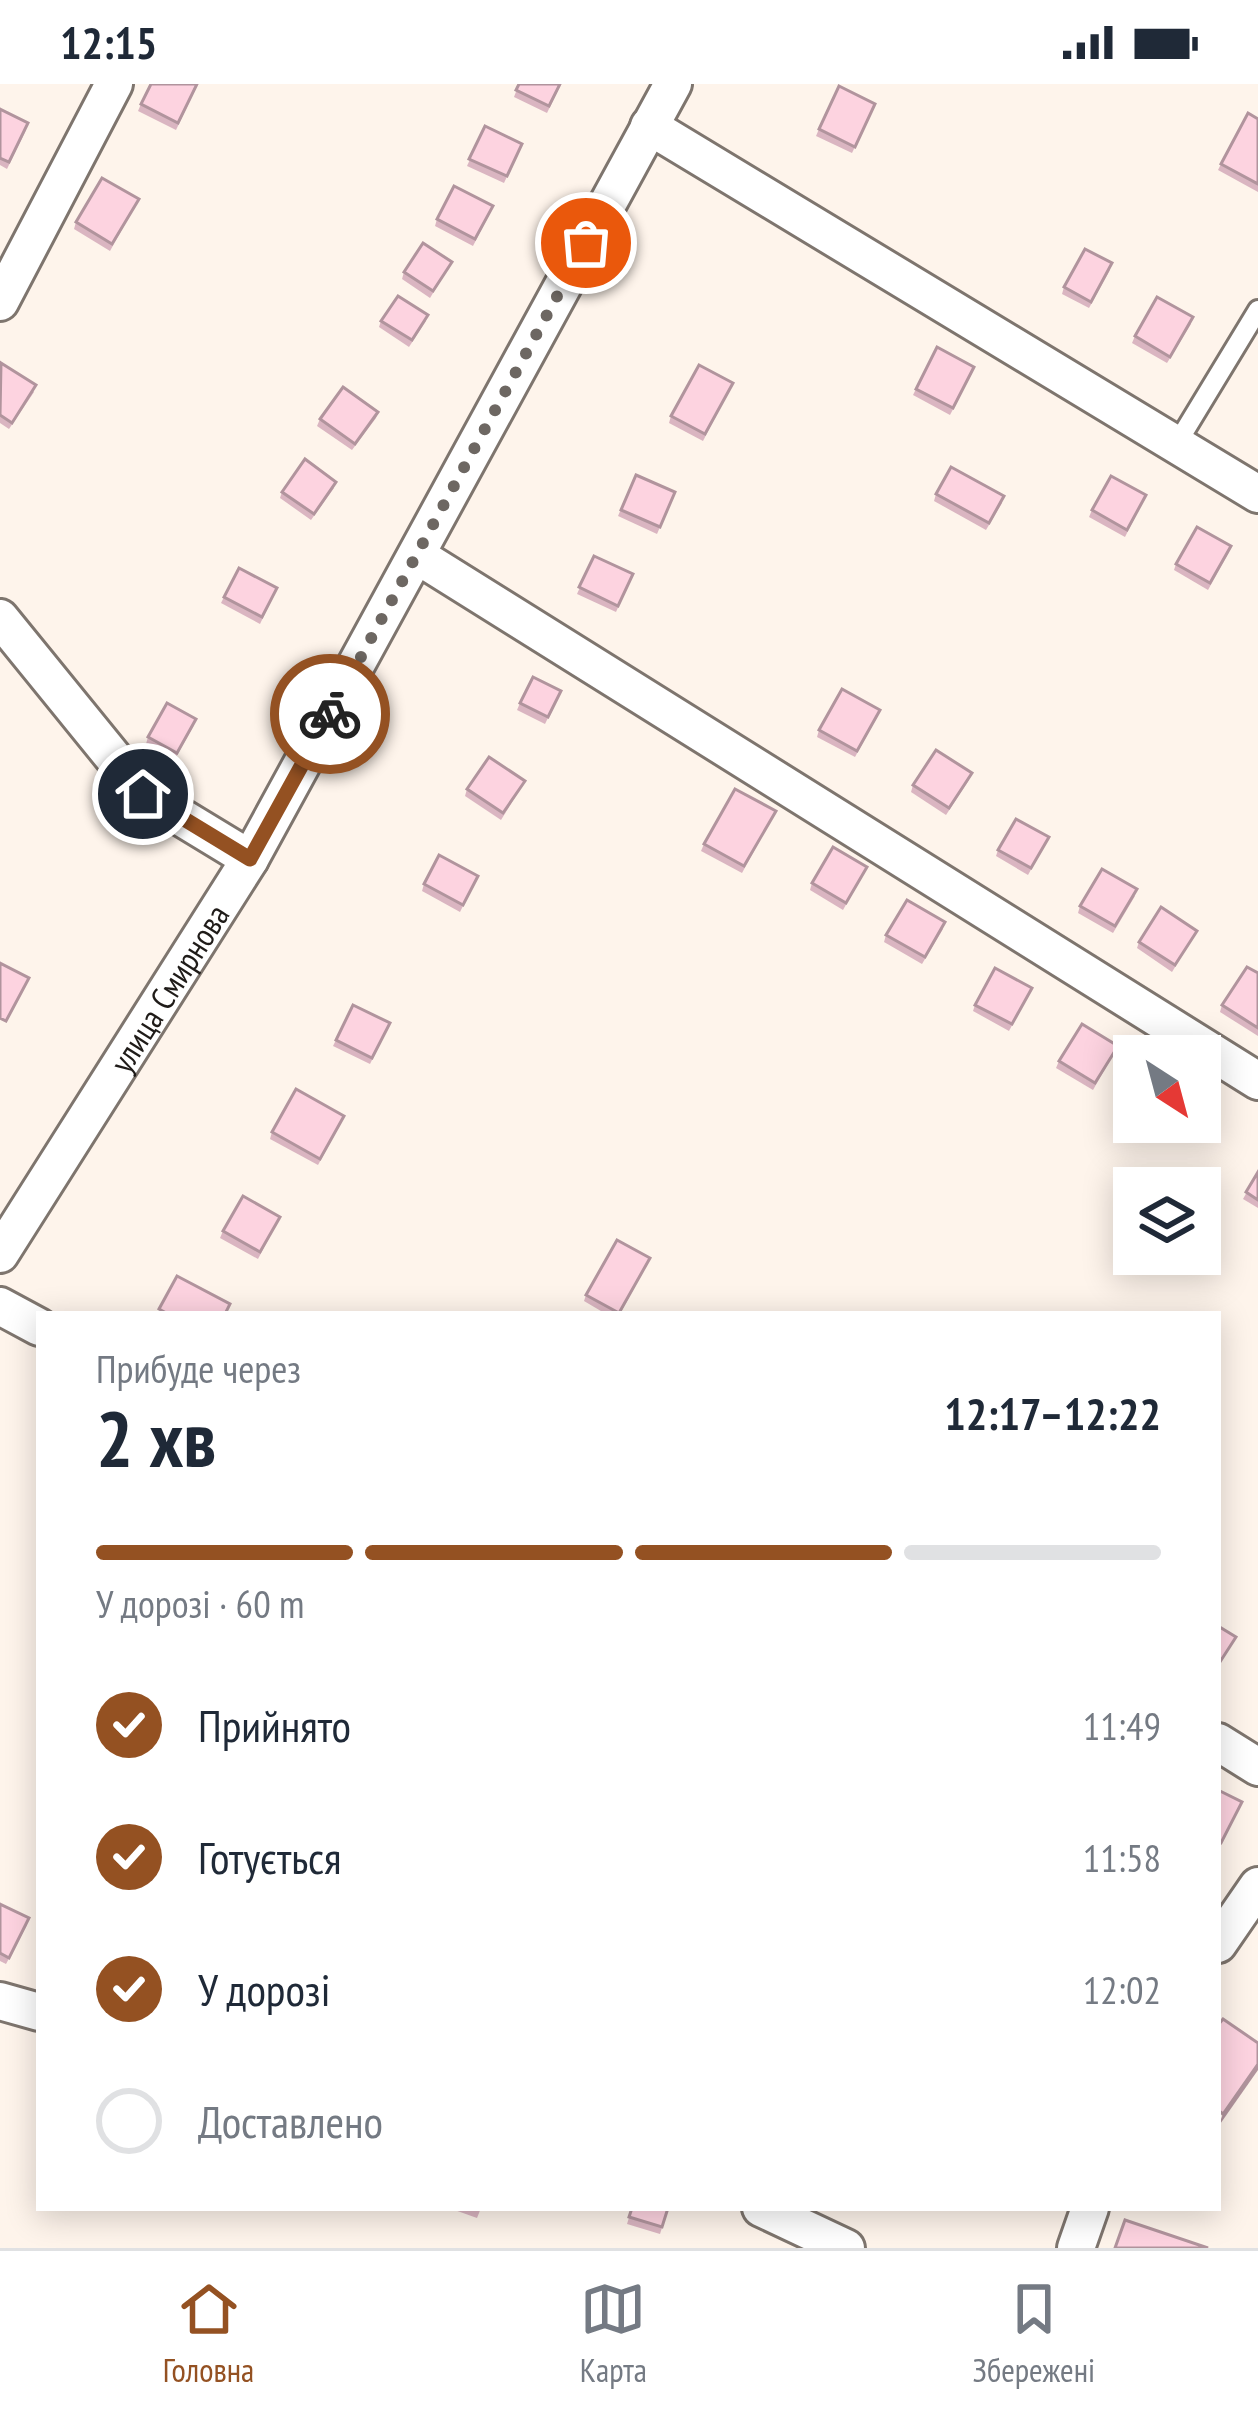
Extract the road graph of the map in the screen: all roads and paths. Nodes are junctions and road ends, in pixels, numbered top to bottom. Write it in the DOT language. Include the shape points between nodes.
graph roads {
  1 [pos="114,84"];
  2 [pos="673,84"];
  3 [pos="649,126"];
  4 [pos="0,302"];
  5 [pos="1258,310"];
  6 [pos="1177,445"];
  7 [pos="1258,494"];
  8 [pos="418,556"];
  9 [pos="0,617"];
  10 [pos="250,859"];
  11 [pos="1258,1081"];
  12 [pos="0,1254"];
  13 [pos="0,1306"];
  14 [pos="36,1325"];
  15 [pos="1221,1744"];
  16 [pos="1258,1767"];
  17 [pos="1258,1886"];
  18 [pos="1221,1940"];
  19 [pos="0,2001"];
  20 [pos="36,2011"];
  21 [pos="767,2211"];
  22 [pos="1089,2211"];
  23 [pos="846,2248"];
  24 [pos="1076,2248"];
  1 -- 4 [label="street"];
  2 -- 3 [label="street, улица Смирнова"];
  3 -- 6 [label="street"];
  3 -- 8 [label="street, улица Смирнова"];
  5 -- 6 [label="lane"];
  6 -- 7 [label="street"];
  8 -- 10 [label="street, улица Смирнова"];
  8 -- 11 [label="street"];
  9 -- 10 [label="street" via="143,794"];
  10 -- 12 [label="street, улица Смирнова"];
  13 -- 14 [label="street"];
  15 -- 16 [label="street"];
  17 -- 18 [label="street"];
  19 -- 20 [label="street"];
  21 -- 23 [label="street"];
  22 -- 24 [label="street"];
}
